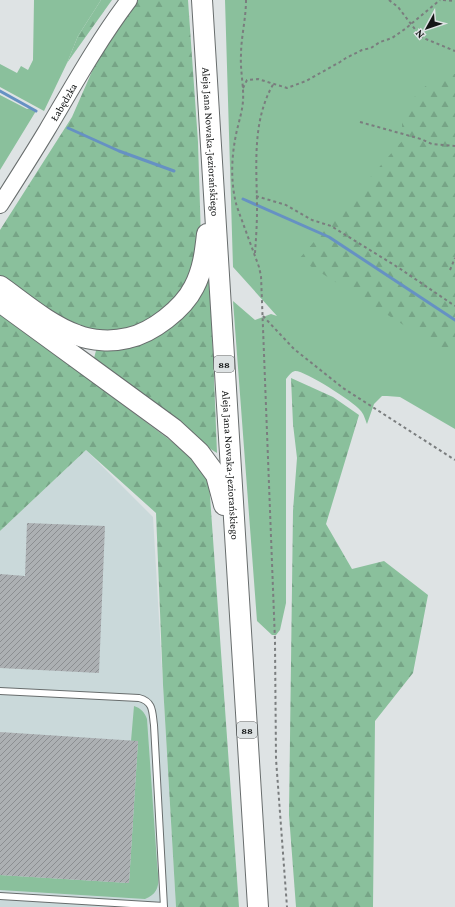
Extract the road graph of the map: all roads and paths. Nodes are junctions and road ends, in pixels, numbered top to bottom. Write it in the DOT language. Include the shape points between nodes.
graph roads {
  1 [pos="129,0"];
  2 [pos="202,0"];
  3 [pos="246,0"];
  4 [pos="389,0"];
  5 [pos="440,0"];
  6 [pos="443,0"];
  7 [pos="455,1"];
  8 [pos="411,23"];
  9 [pos="455,51"];
  10 [pos="274,83"];
  11 [pos="243,90"];
  12 [pos="360,122"];
  13 [pos="455,146"];
  14 [pos="212,174"];
  15 [pos="256,196"];
  16 [pos="0,205"];
  17 [pos="255,255"];
  18 [pos="455,258"];
  19 [pos="450,270"];
  20 [pos="0,286"];
  21 [pos="0,302"];
  22 [pos="455,306"];
  23 [pos="262,315"];
  24 [pos="455,460"];
  25 [pos="236,554"];
  26 [pos="0,691"];
  27 [pos="0,896"];
  28 [pos="164,907"];
  29 [pos="258,907"];
  30 [pos="287,907"];
  1 -- 16 [label="street, Łabędzka" via="88,60"];
  2 -- 14 [label="main road, Aleja Jana Nowaka-Jeziorańskiego / 88"];
  3 -- 11 [label="path" via="241,54"];
  4 -- 8 [label="path"];
  5 -- 8 [label="path"];
  6 -- 7 [label="path"];
  8 -- 9 [label="path" via="421,37"];
  8 -- 10 [label="path" via="392,38 362,50 306,81 287,88"];
  10 -- 11 [label="path" via="247,80"];
  10 -- 15 [label="path" via="259,124 255,164"];
  11 -- 17 [label="path" via="232,157 232,173 237,207"];
  12 -- 13 [label="path" via="432,144"];
  14 -- 20 [label="main road" via="205,254 200,274 194,288 172,315 146,330 129,338 113,340 95,340 78,335 60,327"];
  14 -- 25 [label="main road, Aleja Jana Nowaka-Jeziorańskiego / 88"];
  15 -- 17 [label="path"];
  15 -- 22 [label="path" via="286,205 312,220 331,226"];
  17 -- 23 [label="path" via="261,276"];
  18 -- 19 [label="path"];
  21 -- 25 [label="main road" via="174,428 199,452 216,475"];
  23 -- 24 [label="path" via="294,349 343,388"];
  23 -- 30 [label="path" via="276,641 276,759"];
  25 -- 29 [label="main road, Aleja Jana Nowaka-Jeziorańskiego / 88"];
  26 -- 28 [label="lane" via="139,698 146,700 150,705 154,725"];
  27 -- 28 [label="lane"];
}
